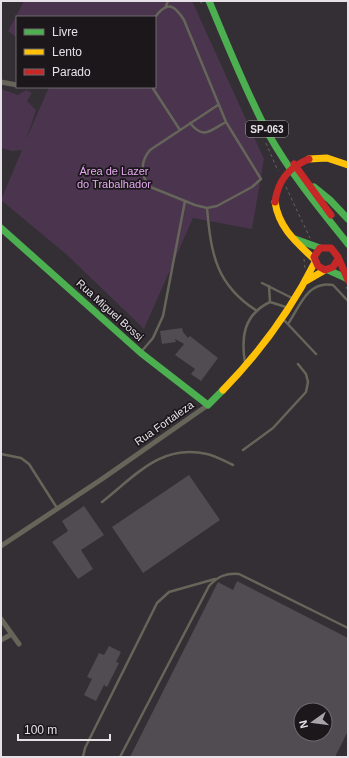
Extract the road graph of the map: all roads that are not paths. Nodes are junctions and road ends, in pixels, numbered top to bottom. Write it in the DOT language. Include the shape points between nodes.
graph roads {
  1 [pos="168,1"];
  2 [pos="209,1"];
  3 [pos="213,1"];
  4 [pos="166,6"];
  5 [pos="155,16"];
  6 [pos="1,82"];
  7 [pos="16,85"];
  8 [pos="153,88"];
  9 [pos="218,105"];
  10 [pos="226,122"];
  11 [pos="190,123"];
  12 [pos="180,130"];
  13 [pos="348,165"];
  14 [pos="305,180"];
  15 [pos="185,201"];
  16 [pos="207,208"];
  17 [pos="348,220"];
  18 [pos="1,228"];
  19 [pos="291,238"];
  20 [pos="348,238"];
  21 [pos="348,244"];
  22 [pos="320,248"];
  23 [pos="338,259"];
  24 [pos="315,260"];
  25 [pos="326,270"];
  26 [pos="306,281"];
  27 [pos="262,282"];
  28 [pos="269,286"];
  29 [pos="294,300"];
  30 [pos="348,301"];
  31 [pos="270,302"];
  32 [pos="289,308"];
  33 [pos="257,311"];
  34 [pos="282,318"];
  35 [pos="288,324"];
  36 [pos="140,352"];
  37 [pos="316,354"];
  38 [pos="298,364"];
  39 [pos="245,366"];
  40 [pos="208,405"];
  41 [pos="243,450"];
  42 [pos="1,454"];
  43 [pos="233,465"];
  44 [pos="102,502"];
  45 [pos="58,509"];
  46 [pos="2,544"];
  47 [pos="216,579"];
  48 [pos="1,619"];
  49 [pos="348,628"];
  50 [pos="12,634"];
  51 [pos="1,640"];
  52 [pos="19,644"];
  53 [pos="83,757"];
  54 [pos="120,757"];
  1 -- 4 [label="lane"];
  2 -- 21 [label="main road, SP-063" via="261,119 302,185"];
  3 -- 14 [label="main road, SP-063" via="264,118"];
  4 -- 5 [label="lane"];
  4 -- 9 [label="lane" via="179,12 184,20"];
  6 -- 7 [label="street"];
  8 -- 12 [label="lane"];
  9 -- 10 [label="lane"];
  9 -- 11 [label="lane"];
  10 -- 11 [label="lane" via="202,133 197,132"];
  10 -- 16 [label="lane" via="261,179 252,187 217,206"];
  11 -- 12 [label="lane"];
  12 -- 15 [label="lane" via="150,150 142,165 148,186"];
  13 -- 19 [label="main road, bridge" via="327,158 309,159 293,167 282,178 275,202 279,220"];
  14 -- 17 [label="main road" via="330,200"];
  14 -- 20 [label="main road, SP-063"];
  15 -- 16 [label="lane"];
  15 -- 36 [label="lane" via="163,316 153,338"];
  16 -- 33 [label="lane" via="215,259 222,278 232,292"];
  18 -- 36 [label="main road, Rua Miguel Bossi"];
  19 -- 22 [label="main road"];
  19 -- 24 [label="main road"];
  22 -- 23 [label="main road" via="332,248"];
  22 -- 24 [label="main road" via="316,252"];
  23 -- 25 [label="main road" via="333,267"];
  23 -- 25 [label="main road" via="348,280"];
  24 -- 25 [label="main road" via="318,266"];
  24 -- 26 [label="main road, Rua Fortaleza"];
  25 -- 26 [label="main road, Rua Fortaleza"];
  26 -- 29 [label="main road, Rua Fortaleza"];
  27 -- 28 [label="lane"];
  28 -- 29 [label="lane"];
  28 -- 31 [label="lane"];
  29 -- 32 [label="main road, Rua Fortaleza"];
  30 -- 35 [label="lane" via="333,285 317,285 310,290"];
  31 -- 32 [label="lane"];
  31 -- 33 [label="lane"];
  32 -- 34 [label="main road, Rua Fortaleza"];
  33 -- 39 [label="lane" via="244,329"];
  34 -- 35 [label="lane"];
  34 -- 39 [label="main road, Rua Fortaleza"];
  35 -- 37 [label="lane"];
  36 -- 40 [label="main road, Rua Miguel Bossi"];
  38 -- 41 [label="lane" via="306,374 306,392 273,428"];
  39 -- 40 [label="main road, Rua Fortaleza"];
  40 -- 45 [label="street, Rua Fortaleza"];
  42 -- 45 [label="lane" via="15,456 28,464"];
  43 -- 44 [label="lane" via="209,454 173,453 154,461"];
  45 -- 46 [label="street, Rua Fortaleza"];
  47 -- 49 [label="lane" via="231,573 240,574"];
  47 -- 53 [label="lane" via="169,592 157,603 85,748"];
  47 -- 54 [label="lane" via="209,586"];
  48 -- 50 [label="street"];
  50 -- 51 [label="street"];
  50 -- 52 [label="street"];
}
